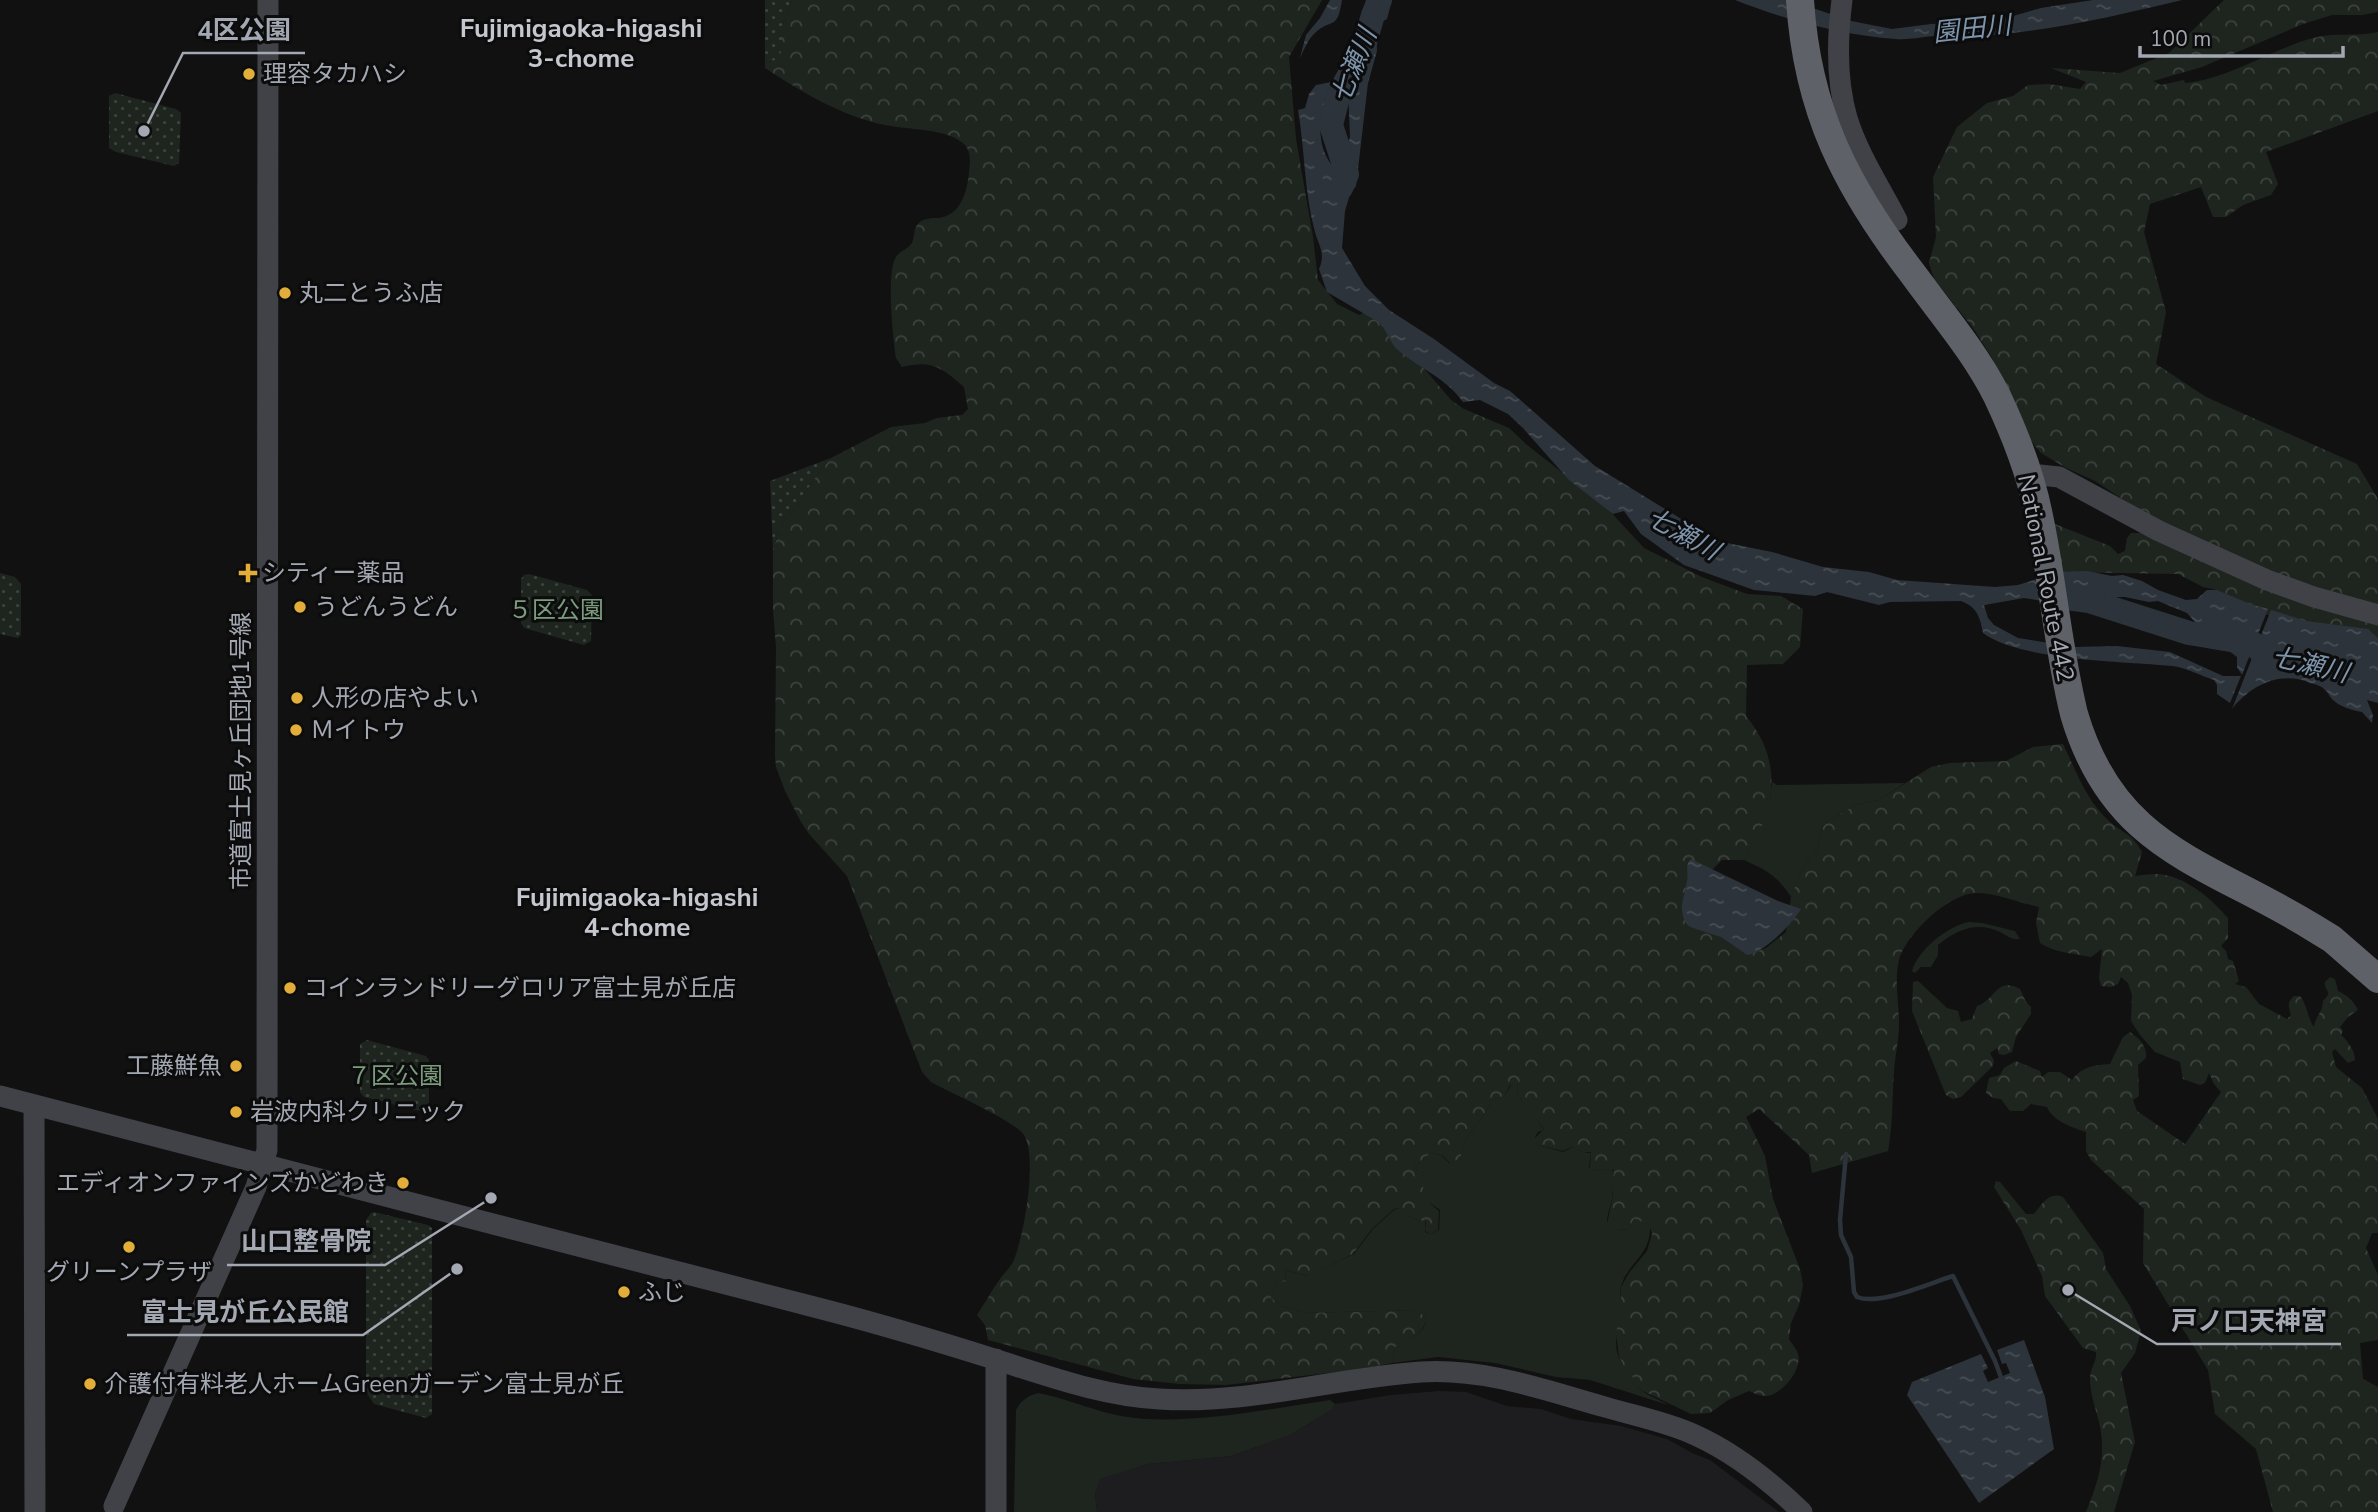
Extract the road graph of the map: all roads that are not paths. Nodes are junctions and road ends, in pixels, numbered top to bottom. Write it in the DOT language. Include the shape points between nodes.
graph roads {
  1 [pos="268,0"];
  2 [pos="1800,0"];
  3 [pos="1842,0"];
  4 [pos="1897,220"];
  5 [pos="2032,489"];
  6 [pos="2378,615"];
  7 [pos="2378,979"];
  8 [pos="0,1096"];
  9 [pos="34,1105"];
  10 [pos="264,1166"];
  11 [pos="996,1359"];
  12 [pos="114,1506"];
  13 [pos="36,1512"];
  14 [pos="996,1512"];
  15 [pos="1802,1512"];
  1 -- 10 [label="street, 市道富士見ヶ丘団地1号線" via="268,1140"];
  2 -- 5 [label="highway, National Route 442" via="1815,96 1842,166 1886,238 1987,379 2012,430"];
  3 -- 4 [label="street" via="1838,56 1845,108"];
  5 -- 6 [label="street" via="2040,475 2059,477 2159,531 2267,580"];
  5 -- 7 [label="highway, National Route 442" via="2070,699 2084,744 2109,791 2154,838 2332,939"];
  8 -- 9 [label="street"];
  9 -- 10 [label="street"];
  9 -- 13 [label="street"];
  10 -- 11 [label="street" via="828,1310"];
  10 -- 12 [label="street, 市道富士見ヶ丘団地1号線"];
  11 -- 14 [label="street"];
  11 -- 15 [label="street" via="1113,1394 1170,1400 1246,1398 1416,1372 1497,1377 1695,1435 1756,1472"];
}
